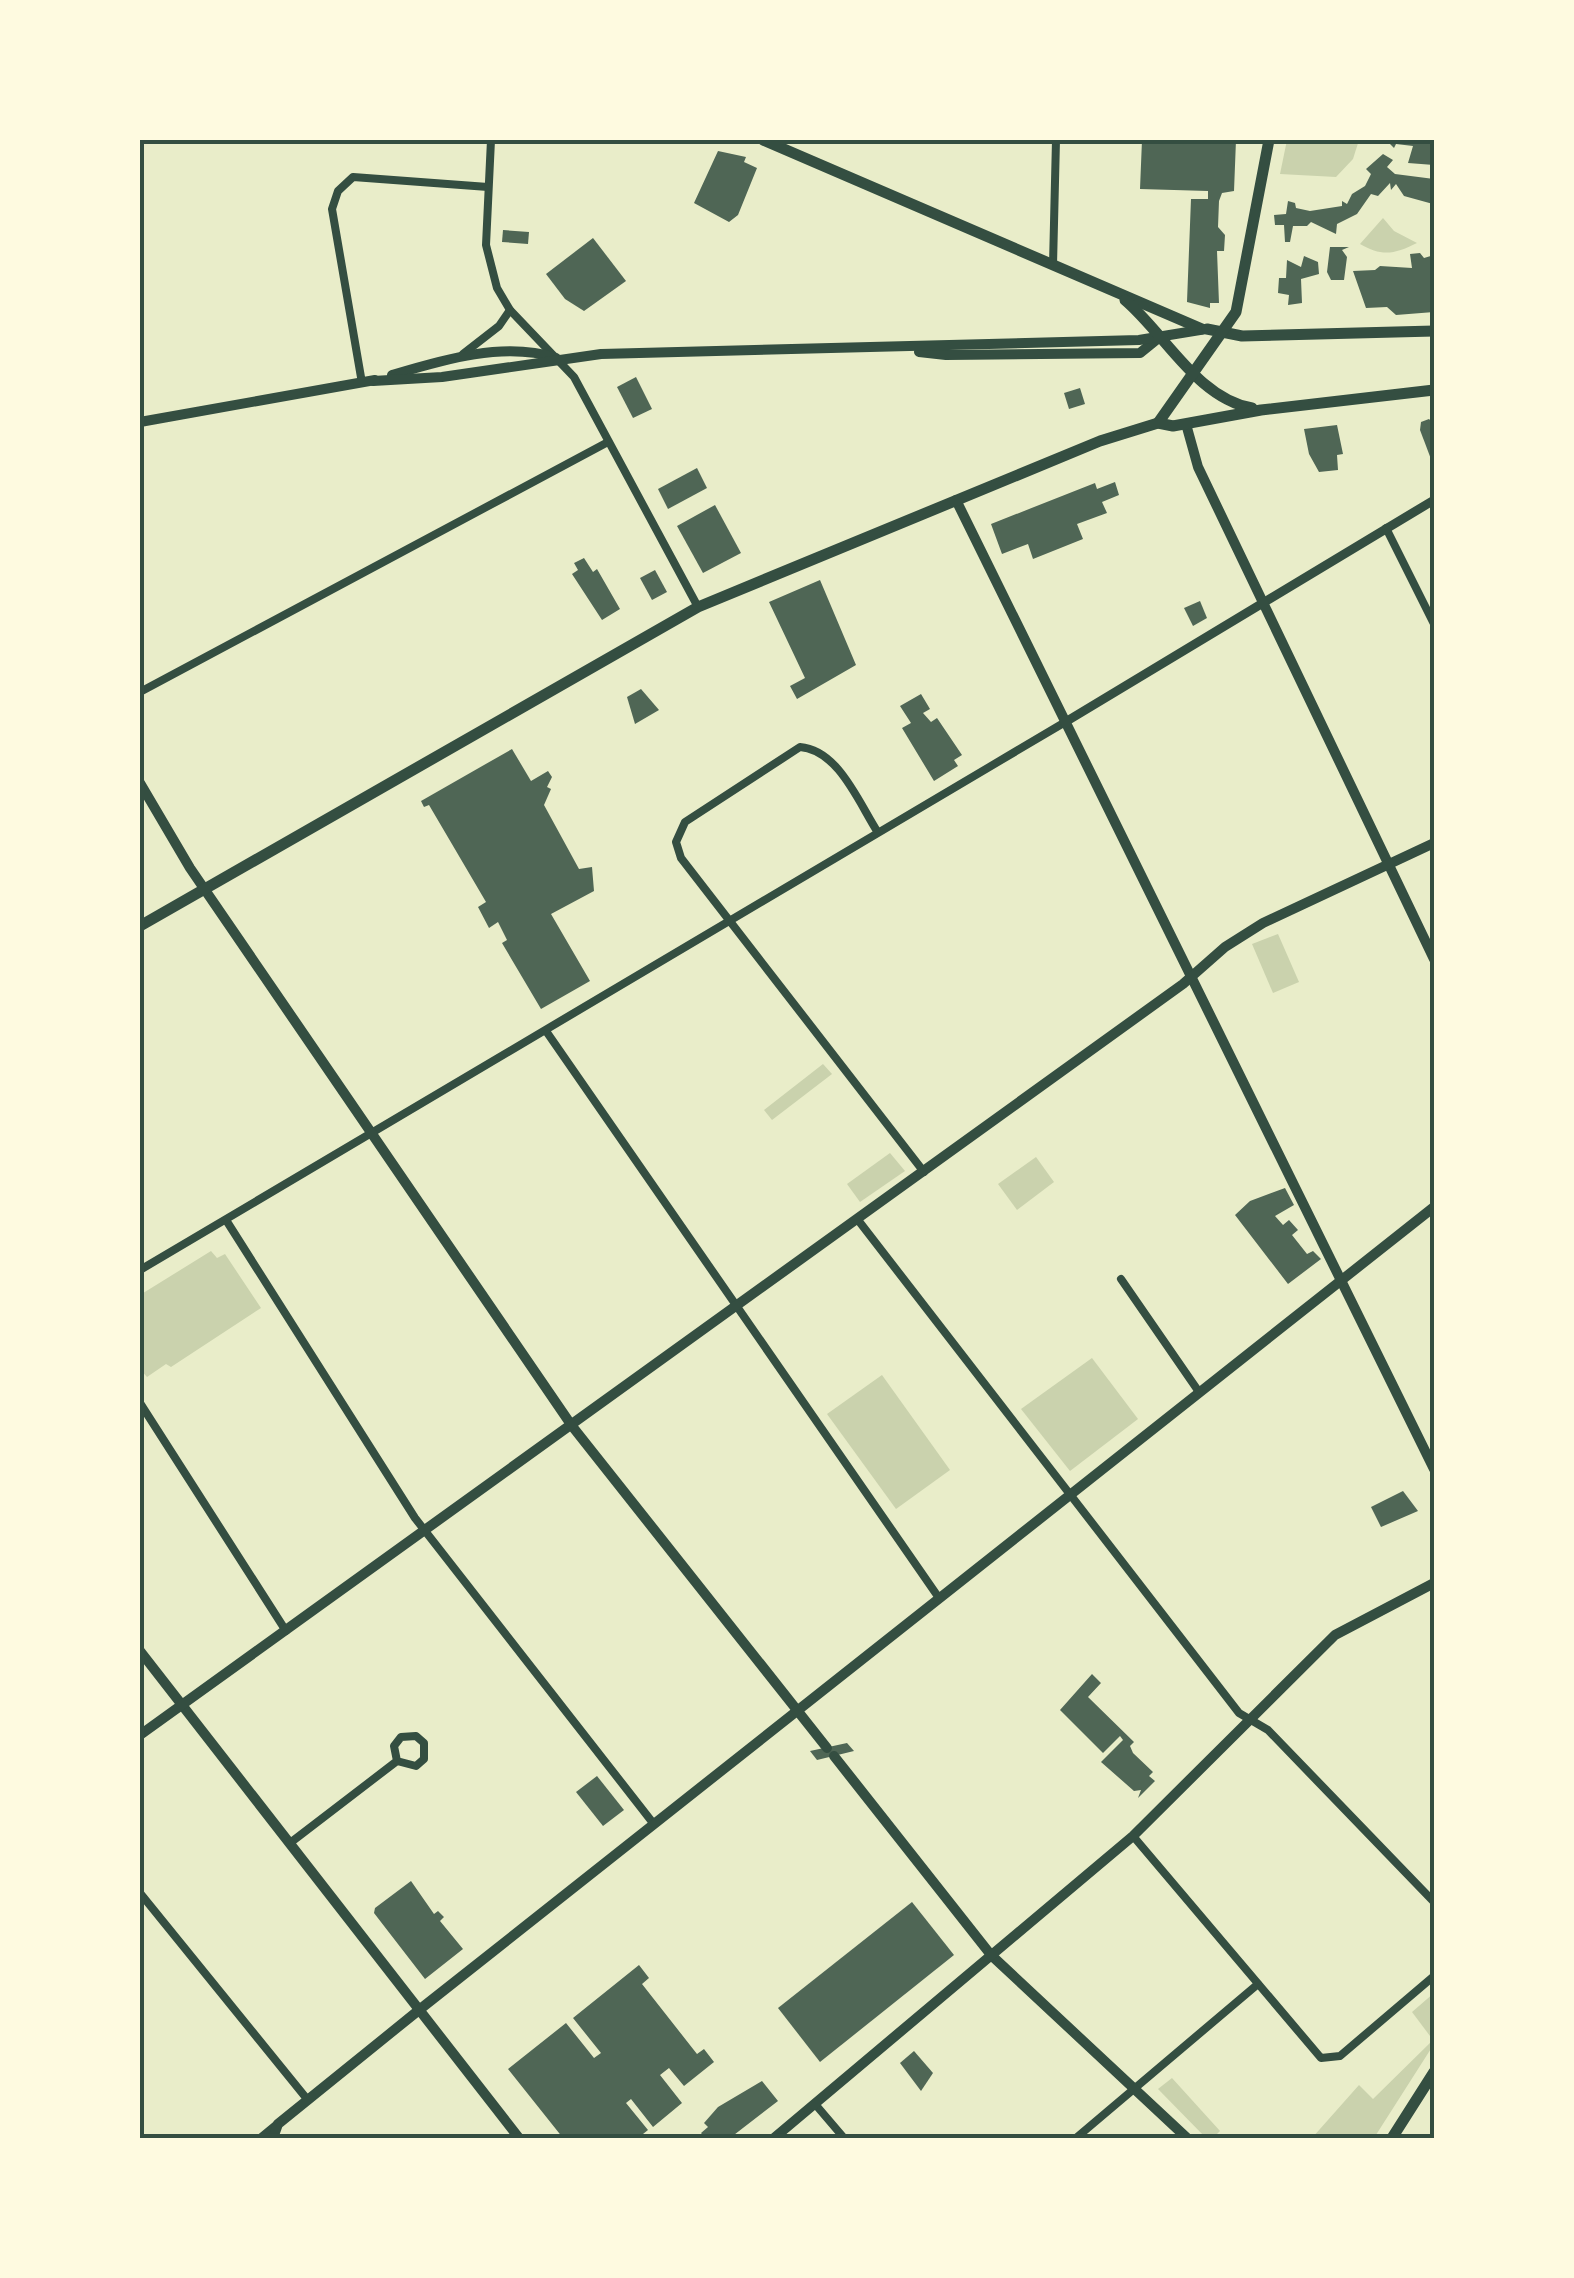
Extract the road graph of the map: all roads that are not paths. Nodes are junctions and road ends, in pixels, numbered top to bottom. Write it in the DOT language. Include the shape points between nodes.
graph roads {
  1 [pos="491,140"];
  2 [pos="763,140"];
  3 [pos="1056,140"];
  4 [pos="1269,140"];
  5 [pos="792,146"];
  6 [pos="488,187"];
  7 [pos="1053,265"];
  8 [pos="1118,294"];
  9 [pos="510,310"];
  10 [pos="1205,329"];
  11 [pos="1434,331"];
  12 [pos="1225,333"];
  13 [pos="1162,336"];
  14 [pos="457,357"];
  15 [pos="558,358"];
  16 [pos="1196,373"];
  17 [pos="367,382"];
  18 [pos="1434,390"];
  19 [pos="1261,410"];
  20 [pos="140,422"];
  21 [pos="1158,422"];
  22 [pos="1186,424"];
  23 [pos="608,442"];
  24 [pos="956,500"];
  25 [pos="1434,500"];
  26 [pos="1386,528"];
  27 [pos="1262,601"];
  28 [pos="698,607"];
  29 [pos="1434,624"];
  30 [pos="140,692"];
  31 [pos="1067,721"];
  32 [pos="140,783"];
  33 [pos="878,830"];
  34 [pos="1434,844"];
  35 [pos="1390,864"];
  36 [pos="206,888"];
  37 [pos="729,919"];
  38 [pos="140,926"];
  39 [pos="1434,959"];
  40 [pos="1192,976"];
  41 [pos="546,1031"];
  42 [pos="372,1132"];
  43 [pos="924,1172"];
  44 [pos="1434,1207"];
  45 [pos="226,1220"];
  46 [pos="858,1220"];
  47 [pos="140,1270"];
  48 [pos="1121,1279"];
  49 [pos="1342,1280"];
  50 [pos="738,1306"];
  51 [pos="1199,1392"];
  52 [pos="140,1403"];
  53 [pos="572,1426"];
  54 [pos="1434,1470"];
  55 [pos="1069,1496"];
  56 [pos="425,1531"];
  57 [pos="1434,1583"];
  58 [pos="939,1598"];
  59 [pos="286,1631"];
  60 [pos="140,1651"];
  61 [pos="182,1705"];
  62 [pos="798,1711"];
  63 [pos="1251,1720"];
  64 [pos="140,1736"];
  65 [pos="397,1761"];
  66 [pos="654,1823"];
  67 [pos="1133,1836"];
  68 [pos="290,1843"];
  69 [pos="140,1893"];
  70 [pos="1434,1902"];
  71 [pos="991,1955"];
  72 [pos="1434,1976"];
  73 [pos="1258,1984"];
  74 [pos="419,2010"];
  75 [pos="1434,2072"];
  76 [pos="1133,2089"];
  77 [pos="308,2100"];
  78 [pos="815,2104"];
  79 [pos="278,2124"];
  80 [pos="260,2138"];
  81 [pos="274,2138"];
  82 [pos="520,2138"];
  83 [pos="774,2138"];
  84 [pos="844,2138"];
  85 [pos="1076,2138"];
  86 [pos="1187,2138"];
  87 [pos="1392,2138"];
  1 -- 6 [label="street"];
  2 -- 5 [label="main road"];
  3 -- 7 [label="street"];
  4 -- 12 [label="main road" via="1240,301"];
  5 -- 7 [label="main road"];
  6 -- 9 [label="street" via="488,264"];
  6 -- 17 [label="street" via="353,178 338,190 332,209"];
  7 -- 8 [label="main road"];
  8 -- 10 [label="main road"];
  8 -- 13 [label="main road"];
  9 -- 14 [label="street"];
  9 -- 15 [label="street"];
  10 -- 12 [label="main road"];
  10 -- 13 [label="main road"];
  11 -- 12 [label="main road"];
  12 -- 16 [label="main road"];
  13 -- 15 [label="main road"];
  13 -- 16 [label="main road"];
  14 -- 15 [label="main road" via="533,350"];
  14 -- 17 [label="main road"];
  15 -- 17 [label="main road"];
  15 -- 23 [label="street"];
  16 -- 19 [label="main road" via="1223,401"];
  16 -- 21 [label="main road"];
  17 -- 20 [label="main road"];
  18 -- 19 [label="main road"];
  19 -- 22 [label="main road"];
  21 -- 22 [label="main road"];
  21 -- 24 [label="main road"];
  22 -- 27 [label="main road" via="1198,467"];
  23 -- 28 [label="street"];
  23 -- 30 [label="street"];
  24 -- 28 [label="main road"];
  24 -- 31 [label="main road"];
  25 -- 26 [label="street"];
  26 -- 27 [label="street"];
  26 -- 29 [label="street"];
  27 -- 31 [label="street"];
  27 -- 35 [label="main road"];
  28 -- 36 [label="main road"];
  31 -- 33 [label="street"];
  31 -- 40 [label="main road"];
  32 -- 36 [label="main road"];
  33 -- 37 [label="street"];
  33 -- 37 [label="street" via="816,748 800,747 778,758 685,822 676,842"];
  34 -- 35 [label="main road"];
  35 -- 39 [label="main road"];
  35 -- 40 [label="main road" via="1263,923"];
  36 -- 38 [label="main road"];
  36 -- 42 [label="main road"];
  37 -- 41 [label="street"];
  37 -- 43 [label="street"];
  40 -- 43 [label="main road"];
  40 -- 49 [label="main road"];
  41 -- 42 [label="street"];
  41 -- 50 [label="street"];
  42 -- 45 [label="street"];
  42 -- 53 [label="main road"];
  43 -- 46 [label="main road"];
  44 -- 49 [label="main road"];
  45 -- 47 [label="street"];
  45 -- 56 [label="street"];
  46 -- 50 [label="main road"];
  46 -- 55 [label="street"];
  48 -- 51 [label="street"];
  49 -- 51 [label="main road"];
  49 -- 54 [label="main road"];
  50 -- 53 [label="main road"];
  50 -- 58 [label="street"];
  51 -- 55 [label="main road"];
  52 -- 59 [label="street"];
  53 -- 56 [label="main road"];
  53 -- 62 [label="main road"];
  55 -- 58 [label="main road"];
  55 -- 63 [label="street" via="1239,1714"];
  56 -- 59 [label="main road"];
  56 -- 66 [label="street"];
  57 -- 63 [label="main road" via="1335,1635"];
  58 -- 62 [label="main road"];
  59 -- 61 [label="main road"];
  60 -- 61 [label="main road"];
  61 -- 64 [label="main road"];
  61 -- 68 [label="main road"];
  62 -- 66 [label="main road"];
  62 -- 71 [label="main road"];
  63 -- 67 [label="main road"];
  63 -- 70 [label="street"];
  65 -- 65 [label="street" via="394,1746 401,1738 411,1735 424,1743 424,1759 416,1766"];
  65 -- 68 [label="street"];
  66 -- 74 [label="main road"];
  67 -- 71 [label="main road"];
  67 -- 73 [label="street"];
  68 -- 74 [label="main road"];
  69 -- 77 [label="street"];
  71 -- 76 [label="main road"];
  71 -- 78 [label="main road"];
  72 -- 73 [label="street" via="1332,2058 1320,2058"];
  73 -- 76 [label="street"];
  74 -- 77 [label="main road"];
  74 -- 82 [label="main road"];
  75 -- 87 [label="main road"];
  76 -- 85 [label="street"];
  76 -- 86 [label="main road"];
  77 -- 79 [label="main road"];
  78 -- 83 [label="main road"];
  78 -- 84 [label="street"];
  79 -- 80 [label="street"];
  79 -- 81 [label="main road"];
}
